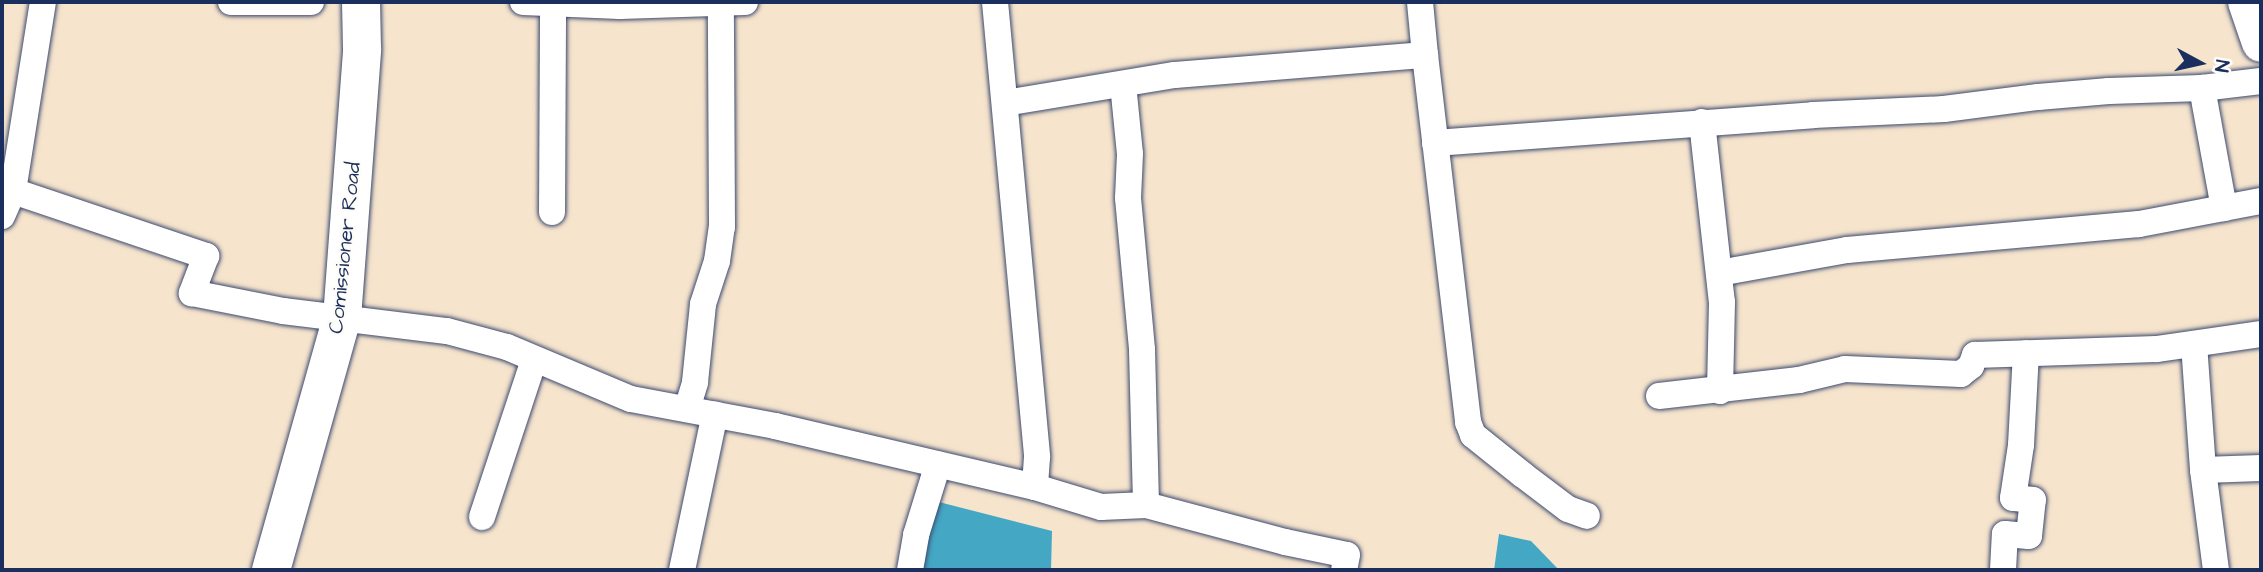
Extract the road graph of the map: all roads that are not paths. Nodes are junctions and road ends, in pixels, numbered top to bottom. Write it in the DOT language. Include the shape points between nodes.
graph roads {
  1 [pos="43,2"];
  2 [pos="231,2"];
  3 [pos="311,2"];
  4 [pos="361,2"];
  5 [pos="523,2"];
  6 [pos="553,2"];
  7 [pos="729,2"];
  8 [pos="995,2"];
  9 [pos="1420,2"];
  10 [pos="2247,2"];
  11 [pos="2261,43"];
  12 [pos="1425,55"];
  13 [pos="2261,81"];
  14 [pos="1123,84"];
  15 [pos="2202,88"];
  16 [pos="1005,103"];
  17 [pos="1702,122"];
  18 [pos="1435,144"];
  19 [pos="13,191"];
  20 [pos="2261,201"];
  21 [pos="2224,208"];
  22 [pos="552,212"];
  23 [pos="2,216"];
  24 [pos="1719,272"];
  25 [pos="342,318"];
  26 [pos="2261,334"];
  27 [pos="2194,344"];
  28 [pos="2026,353"];
  29 [pos="534,360"];
  30 [pos="1720,391"];
  31 [pos="1659,396"];
  32 [pos="687,409"];
  33 [pos="715,414"];
  34 [pos="938,464"];
  35 [pos="2261,468"];
  36 [pos="2203,470"];
  37 [pos="1035,487"];
  38 [pos="1146,505"];
  39 [pos="1587,516"];
  40 [pos="482,517"];
  41 [pos="271,570"];
  42 [pos="682,570"];
  43 [pos="910,570"];
  44 [pos="1344,570"];
  45 [pos="2003,570"];
  46 [pos="2216,570"];
  1 -- 19 [label="street"];
  2 -- 3 [label="street"];
  4 -- 25 [label="street, Comissioner Road" via="362,48"];
  5 -- 6 [label="street"];
  6 -- 7 [label="street" via="621,6"];
  6 -- 22 [label="street"];
  7 -- 32 [label="street" via="722,227 703,304 695,382"];
  8 -- 16 [label="street"];
  9 -- 12 [label="street"];
  10 -- 11 [label="street"];
  12 -- 14 [label="street" via="1175,75"];
  12 -- 18 [label="street"];
  13 -- 15 [label="street"];
  14 -- 16 [label="street"];
  14 -- 38 [label="street" via="1142,349"];
  15 -- 17 [label="street" via="2109,91 1944,110"];
  15 -- 21 [label="street"];
  16 -- 37 [label="street" via="1037,457"];
  17 -- 18 [label="street"];
  17 -- 24 [label="street"];
  18 -- 39 [label="street" via="1473,435 1567,509"];
  19 -- 23 [label="street"];
  19 -- 25 [label="street" via="206,256 192,293"];
  20 -- 21 [label="street"];
  21 -- 24 [label="street" via="2115,227 1847,250"];
  24 -- 30 [label="street"];
  25 -- 29 [label="street" via="447,331 507,347"];
  25 -- 41 [label="street, Comissioner Road"];
  26 -- 27 [label="street"];
  27 -- 28 [label="street"];
  27 -- 36 [label="street"];
  28 -- 30 [label="street" via="1975,355 1961,374 1845,369"];
  28 -- 45 [label="street" via="2013,498 2033,500 2029,536 2005,534"];
  29 -- 32 [label="street" via="631,399"];
  29 -- 40 [label="street"];
  30 -- 31 [label="street"];
  32 -- 33 [label="street"];
  33 -- 34 [label="street"];
  33 -- 42 [label="street"];
  34 -- 37 [label="street"];
  34 -- 43 [label="street"];
  35 -- 36 [label="street"];
  36 -- 46 [label="street"];
  37 -- 38 [label="street" via="1101,507"];
  38 -- 44 [label="street" via="1347,555"];
}
